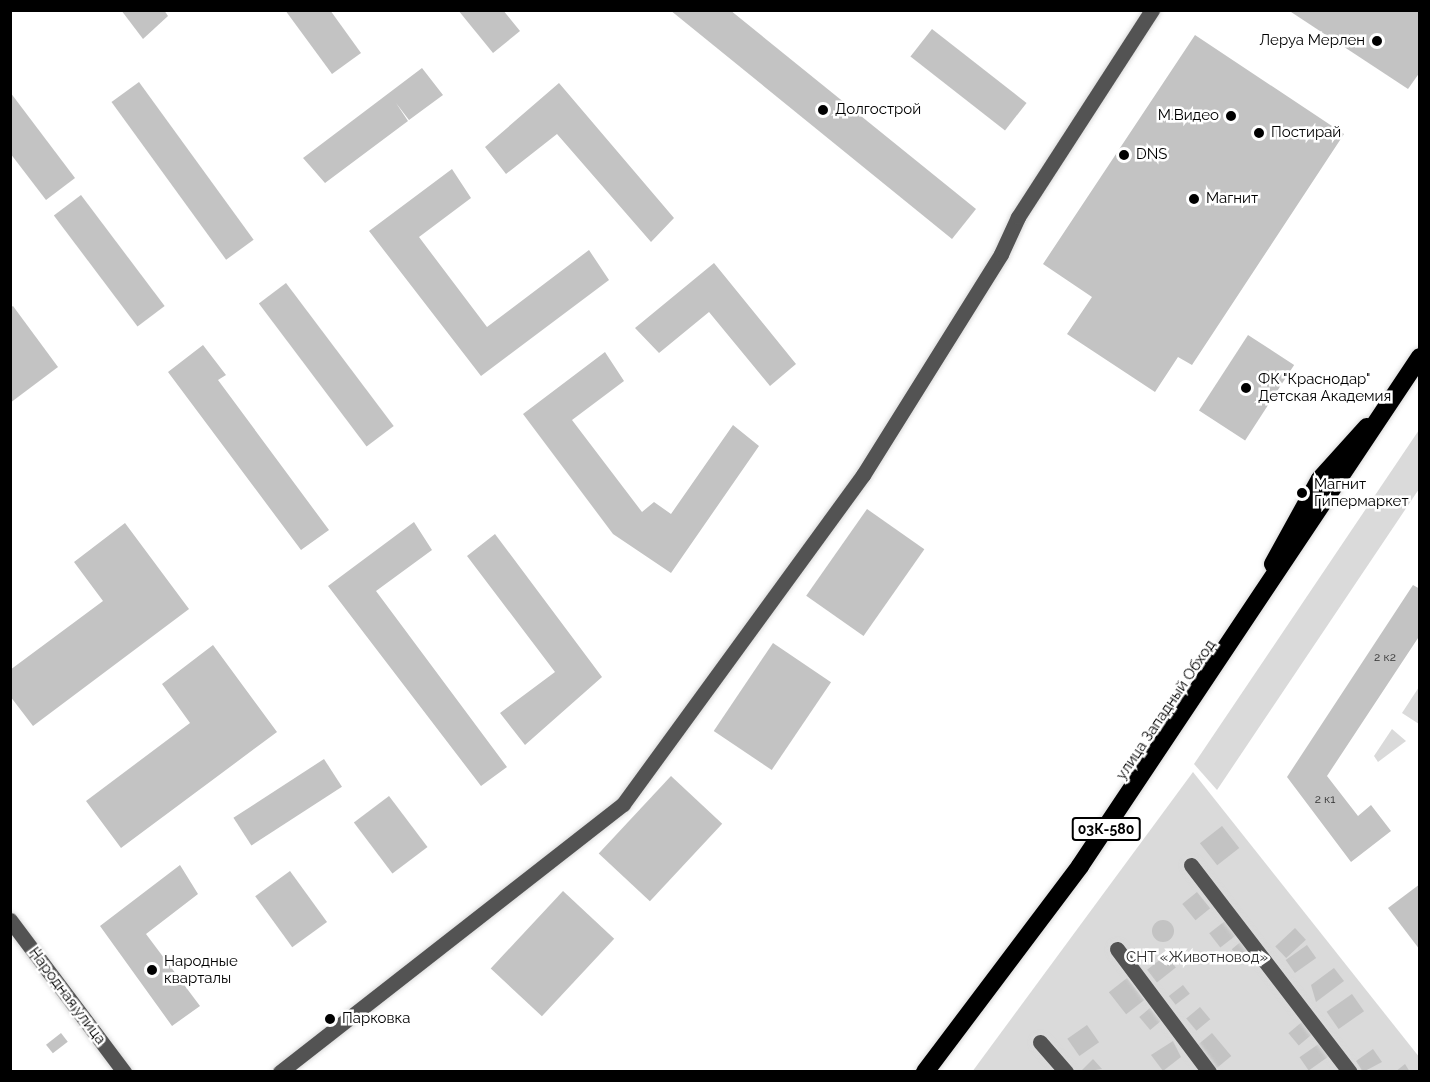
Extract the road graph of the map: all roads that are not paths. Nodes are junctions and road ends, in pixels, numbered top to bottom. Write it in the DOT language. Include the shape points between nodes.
graph roads {
  1 [pos="1152,10"];
  2 [pos="1419,357"];
  3 [pos="1419,378"];
  4 [pos="1191,865"];
  5 [pos="10,920"];
  6 [pos="1117,949"];
  7 [pos="1040,1042"];
  8 [pos="124,1071"];
  9 [pos="280,1071"];
  10 [pos="926,1071"];
  11 [pos="938,1071"];
  12 [pos="1066,1071"];
  13 [pos="1209,1071"];
  14 [pos="1350,1071"];
  1 -- 9 [label="street" via="1018,217 1002,254 863,475 623,804"];
  2 -- 10 [label="highway, улица Западный Обход / 03К-580" via="1259,603 1080,866"];
  3 -- 11 [label="highway, улица Западный Обход / 03К-580" via="1192,721"];
  4 -- 14 [label="street"];
  5 -- 8 [label="street, Народная улица"];
  6 -- 13 [label="street"];
  7 -- 12 [label="street"];
}
